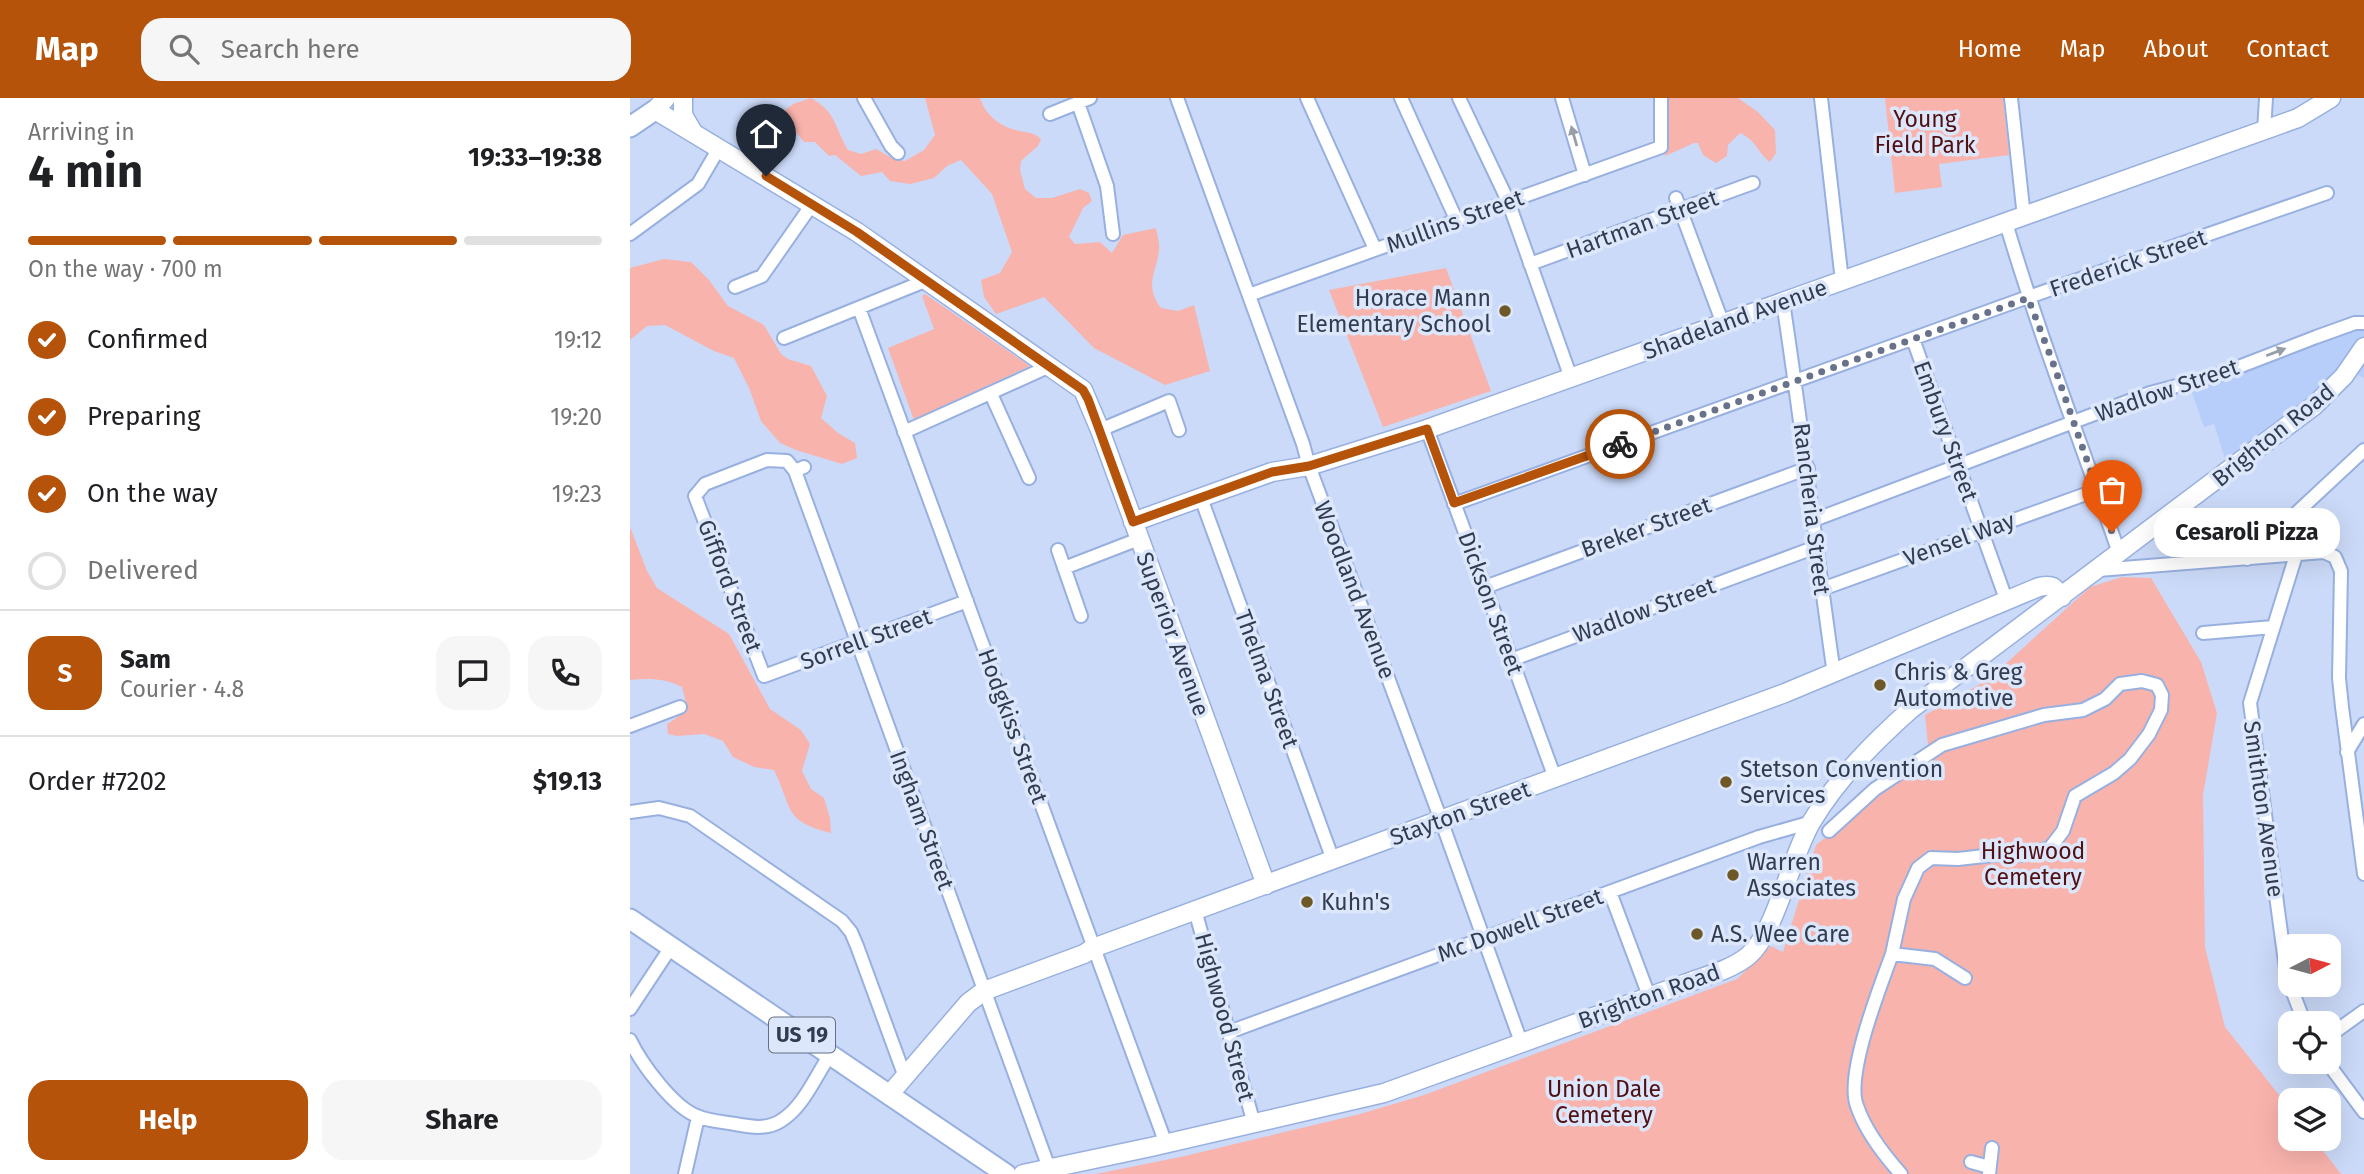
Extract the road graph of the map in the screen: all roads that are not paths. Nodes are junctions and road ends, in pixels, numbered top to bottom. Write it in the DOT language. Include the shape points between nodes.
graph roads {
  1 [pos="683,98"];
  2 [pos="864,98"];
  3 [pos="1177,98"];
  4 [pos="1307,98"];
  5 [pos="1401,98"];
  6 [pos="1459,98"];
  7 [pos="1562,98"];
  8 [pos="1661,98"];
  9 [pos="1821,98"];
  10 [pos="2011,98"];
  11 [pos="2266,98"];
  12 [pos="1084,100"];
  13 [pos="2324,103"];
  14 [pos="661,104"];
  15 [pos="1051,114"];
  16 [pos="630,127"];
  17 [pos="2264,131"];
  18 [pos="695,134"];
  19 [pos="719,148"];
  20 [pos="898,153"];
  21 [pos="1585,175"];
  22 [pos="1753,183"];
  23 [pos="2327,193"];
  24 [pos="1508,201"];
  25 [pos="813,203"];
  26 [pos="1678,204"];
  27 [pos="2024,216"];
  28 [pos="1456,219"];
  29 [pos="2006,223"];
  30 [pos="630,234"];
  31 [pos="1113,234"];
  32 [pos="1375,249"];
  33 [pos="1530,264"];
  34 [pos="925,281"];
  35 [pos="1842,281"];
  36 [pos="735,287"];
  37 [pos="1249,295"];
  38 [pos="2028,298"];
  39 [pos="1783,302"];
  40 [pos="859,308"];
  41 [pos="2364,323"];
  42 [pos="1723,324"];
  43 [pos="783,338"];
  44 [pos="1913,339"];
  45 [pos="2364,347"];
  46 [pos="1050,366"];
  47 [pos="1571,377"];
  48 [pos="1795,382"];
  49 [pos="991,394"];
  50 [pos="2074,422"];
  51 [pos="1427,429"];
  52 [pos="1100,430"];
  53 [pos="1179,430"];
  54 [pos="904,432"];
  55 [pos="2364,450"];
  56 [pos="1958,465"];
  57 [pos="1309,466"];
  58 [pos="1808,468"];
  59 [pos="1029,478"];
  60 [pos="2097,489"];
  61 [pos="695,496"];
  62 [pos="1200,498"];
  63 [pos="1454,503"];
  64 [pos="1814,520"];
  65 [pos="1136,531"];
  66 [pos="1981,531"];
  67 [pos="1815,547"];
  68 [pos="1058,550"];
  69 [pos="2119,553"];
  70 [pos="2296,555"];
  71 [pos="2247,559"];
  72 [pos="1064,568"];
  73 [pos="2097,570"];
  74 [pos="1485,587"];
  75 [pos="1822,589"];
  76 [pos="2062,597"];
  77 [pos="967,601"];
  78 [pos="2007,602"];
  79 [pos="1081,616"];
  80 [pos="2273,627"];
  81 [pos="2203,633"];
  82 [pos="857,642"];
  83 [pos="1511,660"];
  84 [pos="1834,674"];
  85 [pos="764,676"];
  86 [pos="680,708"];
  87 [pos="2364,724"];
  88 [pos="630,726"];
  89 [pos="2347,752"];
  90 [pos="1555,778"];
  91 [pos="630,812"];
  92 [pos="1441,820"];
  93 [pos="1812,822"];
  94 [pos="1829,831"];
  95 [pos="1333,860"];
  96 [pos="2364,874"];
  97 [pos="1266,885"];
  98 [pos="1610,892"];
  99 [pos="1195,911"];
  100 [pos="630,919"];
  101 [pos="1483,938"];
  102 [pos="671,947"];
  103 [pos="1093,948"];
  104 [pos="1892,954"];
  105 [pos="1965,978"];
  106 [pos="984,991"];
  107 [pos="1649,996"];
  108 [pos="630,1009"];
  109 [pos="2300,1011"];
  110 [pos="2364,1011"];
  111 [pos="2341,1027"];
  112 [pos="1229,1032"];
  113 [pos="630,1040"];
  114 [pos="1521,1042"];
  115 [pos="830,1055"];
  116 [pos="2336,1074"];
  117 [pos="905,1077"];
  118 [pos="889,1095"];
  119 [pos="2364,1112"];
  120 [pos="698,1117"];
  121 [pos="1254,1124"];
  122 [pos="1166,1144"];
  123 [pos="1992,1148"];
  124 [pos="974,1152"];
  125 [pos="1970,1162"];
  126 [pos="1048,1171"];
  127 [pos="1989,1171"];
  128 [pos="685,1174"];
  129 [pos="974,1174"];
  130 [pos="1006,1174"];
  131 [pos="1023,1174"];
  132 [pos="1901,1174"];
  1 -- 14 [label="street"];
  1 -- 18 [label="street" via="684,115"];
  2 -- 20 [label="street"];
  3 -- 37 [label="street, Woodland Avenue"];
  4 -- 32 [label="street"];
  5 -- 28 [label="street"];
  6 -- 24 [label="street"];
  21 -- 7 [label="street, one-way"];
  8 -- 21 [label="street, Mullins Street" via="1661,148"];
  9 -- 35 [label="street"];
  10 -- 27 [label="street"];
  11 -- 17 [label="street"];
  12 -- 15 [label="street"];
  12 -- 31 [label="street" via="1107,186"];
  13 -- 17 [label="street, Shadeland Avenue"];
  14 -- 16 [label="main road"];
  14 -- 18 [label="street, Superior Avenue"];
  17 -- 27 [label="street, Shadeland Avenue"];
  18 -- 19 [label="street, Superior Avenue"];
  19 -- 25 [label="street, Superior Avenue"];
  19 -- 30 [label="street" via="698,184"];
  21 -- 24 [label="street, Mullins Street"];
  22 -- 26 [label="street, Hartman Street"];
  23 -- 38 [label="street, Frederick Street"];
  24 -- 28 [label="street, Mullins Street"];
  24 -- 33 [label="street"];
  25 -- 34 [label="street, Superior Avenue"];
  25 -- 36 [label="street" via="762,276"];
  26 -- 33 [label="street, Hartman Street"];
  26 -- 42 [label="street"];
  27 -- 29 [label="street, Shadeland Avenue"];
  28 -- 32 [label="street, Mullins Street"];
  29 -- 35 [label="street, Shadeland Avenue"];
  29 -- 38 [label="street"];
  32 -- 37 [label="street, Mullins Street"];
  33 -- 47 [label="street"];
  34 -- 40 [label="street"];
  34 -- 46 [label="street, Superior Avenue"];
  35 -- 39 [label="street, Shadeland Avenue"];
  37 -- 57 [label="street, Woodland Avenue"];
  38 -- 44 [label="street, Frederick Street"];
  38 -- 50 [label="street"];
  39 -- 42 [label="street, Shadeland Avenue"];
  39 -- 48 [label="street, Rancheria Street"];
  40 -- 43 [label="street"];
  40 -- 54 [label="street, Hodgkiss Street"];
  50 -- 41 [label="street, Wadlow Street, one-way"];
  42 -- 47 [label="street, Shadeland Avenue"];
  44 -- 48 [label="street, Frederick Street"];
  44 -- 56 [label="street, Embury Street"];
  45 -- 69 [label="street, Brighton Road" via="2315,405"];
  46 -- 49 [label="street"];
  46 -- 52 [label="street, Superior Avenue" via="1083,390"];
  47 -- 51 [label="street, Shadeland Avenue"];
  48 -- 58 [label="street, Rancheria Street"];
  48 -- 63 [label="street, Frederick Street"];
  49 -- 54 [label="street"];
  49 -- 59 [label="street"];
  50 -- 56 [label="street, Wadlow Street"];
  50 -- 60 [label="street"];
  51 -- 57 [label="street, Shadeland Avenue"];
  51 -- 63 [label="street, Dickson Street"];
  52 -- 53 [label="street" via="1169,401"];
  52 -- 65 [label="street, Superior Avenue"];
  54 -- 77 [label="street, Hodgkiss Street"];
  55 -- 71 [label="street"];
  56 -- 64 [label="street, Wadlow Street"];
  56 -- 66 [label="street, Embury Street"];
  57 -- 62 [label="street, Shadeland Avenue" via="1272,472"];
  57 -- 92 [label="street, Woodland Avenue"];
  58 -- 64 [label="street, Rancheria Street"];
  58 -- 74 [label="street, Breker Street"];
  60 -- 66 [label="street, Vensel Way"];
  60 -- 69 [label="street"];
  61 -- 82 [label="street, Ingham Street" via="705,484 761,461 781,459 799,469"];
  61 -- 85 [label="street, Gifford Street"];
  62 -- 65 [label="street, Shadeland Avenue"];
  62 -- 95 [label="street, Thelma Street"];
  63 -- 74 [label="street, Dickson Street"];
  64 -- 67 [label="street, Rancheria Street"];
  65 -- 72 [label="street, Shadeland Avenue"];
  65 -- 97 [label="street, Superior Avenue"];
  66 -- 75 [label="street, Vensel Way"];
  66 -- 78 [label="street, Embury Street"];
  67 -- 75 [label="street, Rancheria Street"];
  67 -- 83 [label="street, Wadlow Street"];
  68 -- 72 [label="street"];
  69 -- 73 [label="street, Brighton Road"];
  70 -- 71 [label="street"];
  70 -- 80 [label="street, Smithton Avenue"];
  70 -- 89 [label="street" via="2330,554 2341,571 2339,678"];
  71 -- 73 [label="street"];
  72 -- 79 [label="street"];
  73 -- 76 [label="street, Brighton Road"];
  74 -- 83 [label="street, Dickson Street"];
  75 -- 84 [label="street, Rancheria Street"];
  76 -- 78 [label="street, Stayton Street" via="2049,585"];
  76 -- 93 [label="street, Brighton Road" via="1883,734 1852,766"];
  77 -- 82 [label="street, Sorrell Street"];
  77 -- 103 [label="street, Hodgkiss Street"];
  78 -- 84 [label="street, Stayton Street"];
  80 -- 81 [label="street"];
  80 -- 109 [label="street, Smithton Avenue" via="2250,708 2287,977"];
  82 -- 85 [label="street, Sorrell Street"];
  82 -- 106 [label="street, Ingham Street"];
  83 -- 90 [label="street, Dickson Street"];
  84 -- 90 [label="street, Stayton Street"];
  86 -- 88 [label="street"];
  87 -- 89 [label="street"];
  89 -- 96 [label="street"];
  90 -- 92 [label="street, Stayton Street"];
  91 -- 117 [label="street" via="659,808 690,816 842,921 857,946"];
  92 -- 95 [label="street, Stayton Street"];
  92 -- 101 [label="street, Woodland Avenue"];
  93 -- 98 [label="street, Mc Dowell Street"];
  93 -- 107 [label="street, Brighton Road" via="1771,921 1748,956"];
  94 -- 104 [label="street" via="1875,789 1942,745 2044,715 2083,710 2105,699 2120,684 2142,681 2157,685 2161,710 2149,734 2114,773 2075,796 2063,831 2050,848 2022,855 1931,858 1918,868"];
  95 -- 97 [label="street, Stayton Street"];
  97 -- 99 [label="street, Stayton Street"];
  98 -- 101 [label="street, Mc Dowell Street"];
  98 -- 107 [label="street"];
  99 -- 103 [label="street, Stayton Street"];
  99 -- 112 [label="street, Highwood Street"];
  100 -- 102 [label="main road, US 19"];
  101 -- 112 [label="street, Mc Dowell Street"];
  101 -- 114 [label="street, Woodland Avenue"];
  102 -- 108 [label="street"];
  102 -- 115 [label="main road, US 19"];
  103 -- 106 [label="street, Stayton Street"];
  103 -- 122 [label="street, Hodgkiss Street"];
  104 -- 105 [label="street" via="1935,959"];
  104 -- 132 [label="street" via="1853,1076 1856,1105"];
  106 -- 117 [label="street, Stayton Street" via="968,1003"];
  106 -- 126 [label="street, Ingham Street"];
  107 -- 114 [label="street, Brighton Road"];
  110 -- 111 [label="street"];
  112 -- 121 [label="street, Highwood Street"];
  113 -- 120 [label="street" via="662,1087"];
  114 -- 121 [label="street, Brighton Road" via="1384,1093"];
  115 -- 118 [label="main road, US 19"];
  115 -- 120 [label="street" via="793,1110 778,1123 758,1127"];
  116 -- 119 [label="street"];
  117 -- 118 [label="street, Stayton Street"];
  118 -- 124 [label="main road, US 19"];
  120 -- 128 [label="street"];
  121 -- 122 [label="street, Brighton Road"];
  122 -- 126 [label="street, Brighton Road"];
  123 -- 127 [label="street"];
  124 -- 129 [label="main road"];
  124 -- 130 [label="main road, US 19"];
  125 -- 127 [label="street"];
  126 -- 131 [label="street, Brighton Road"];
}
